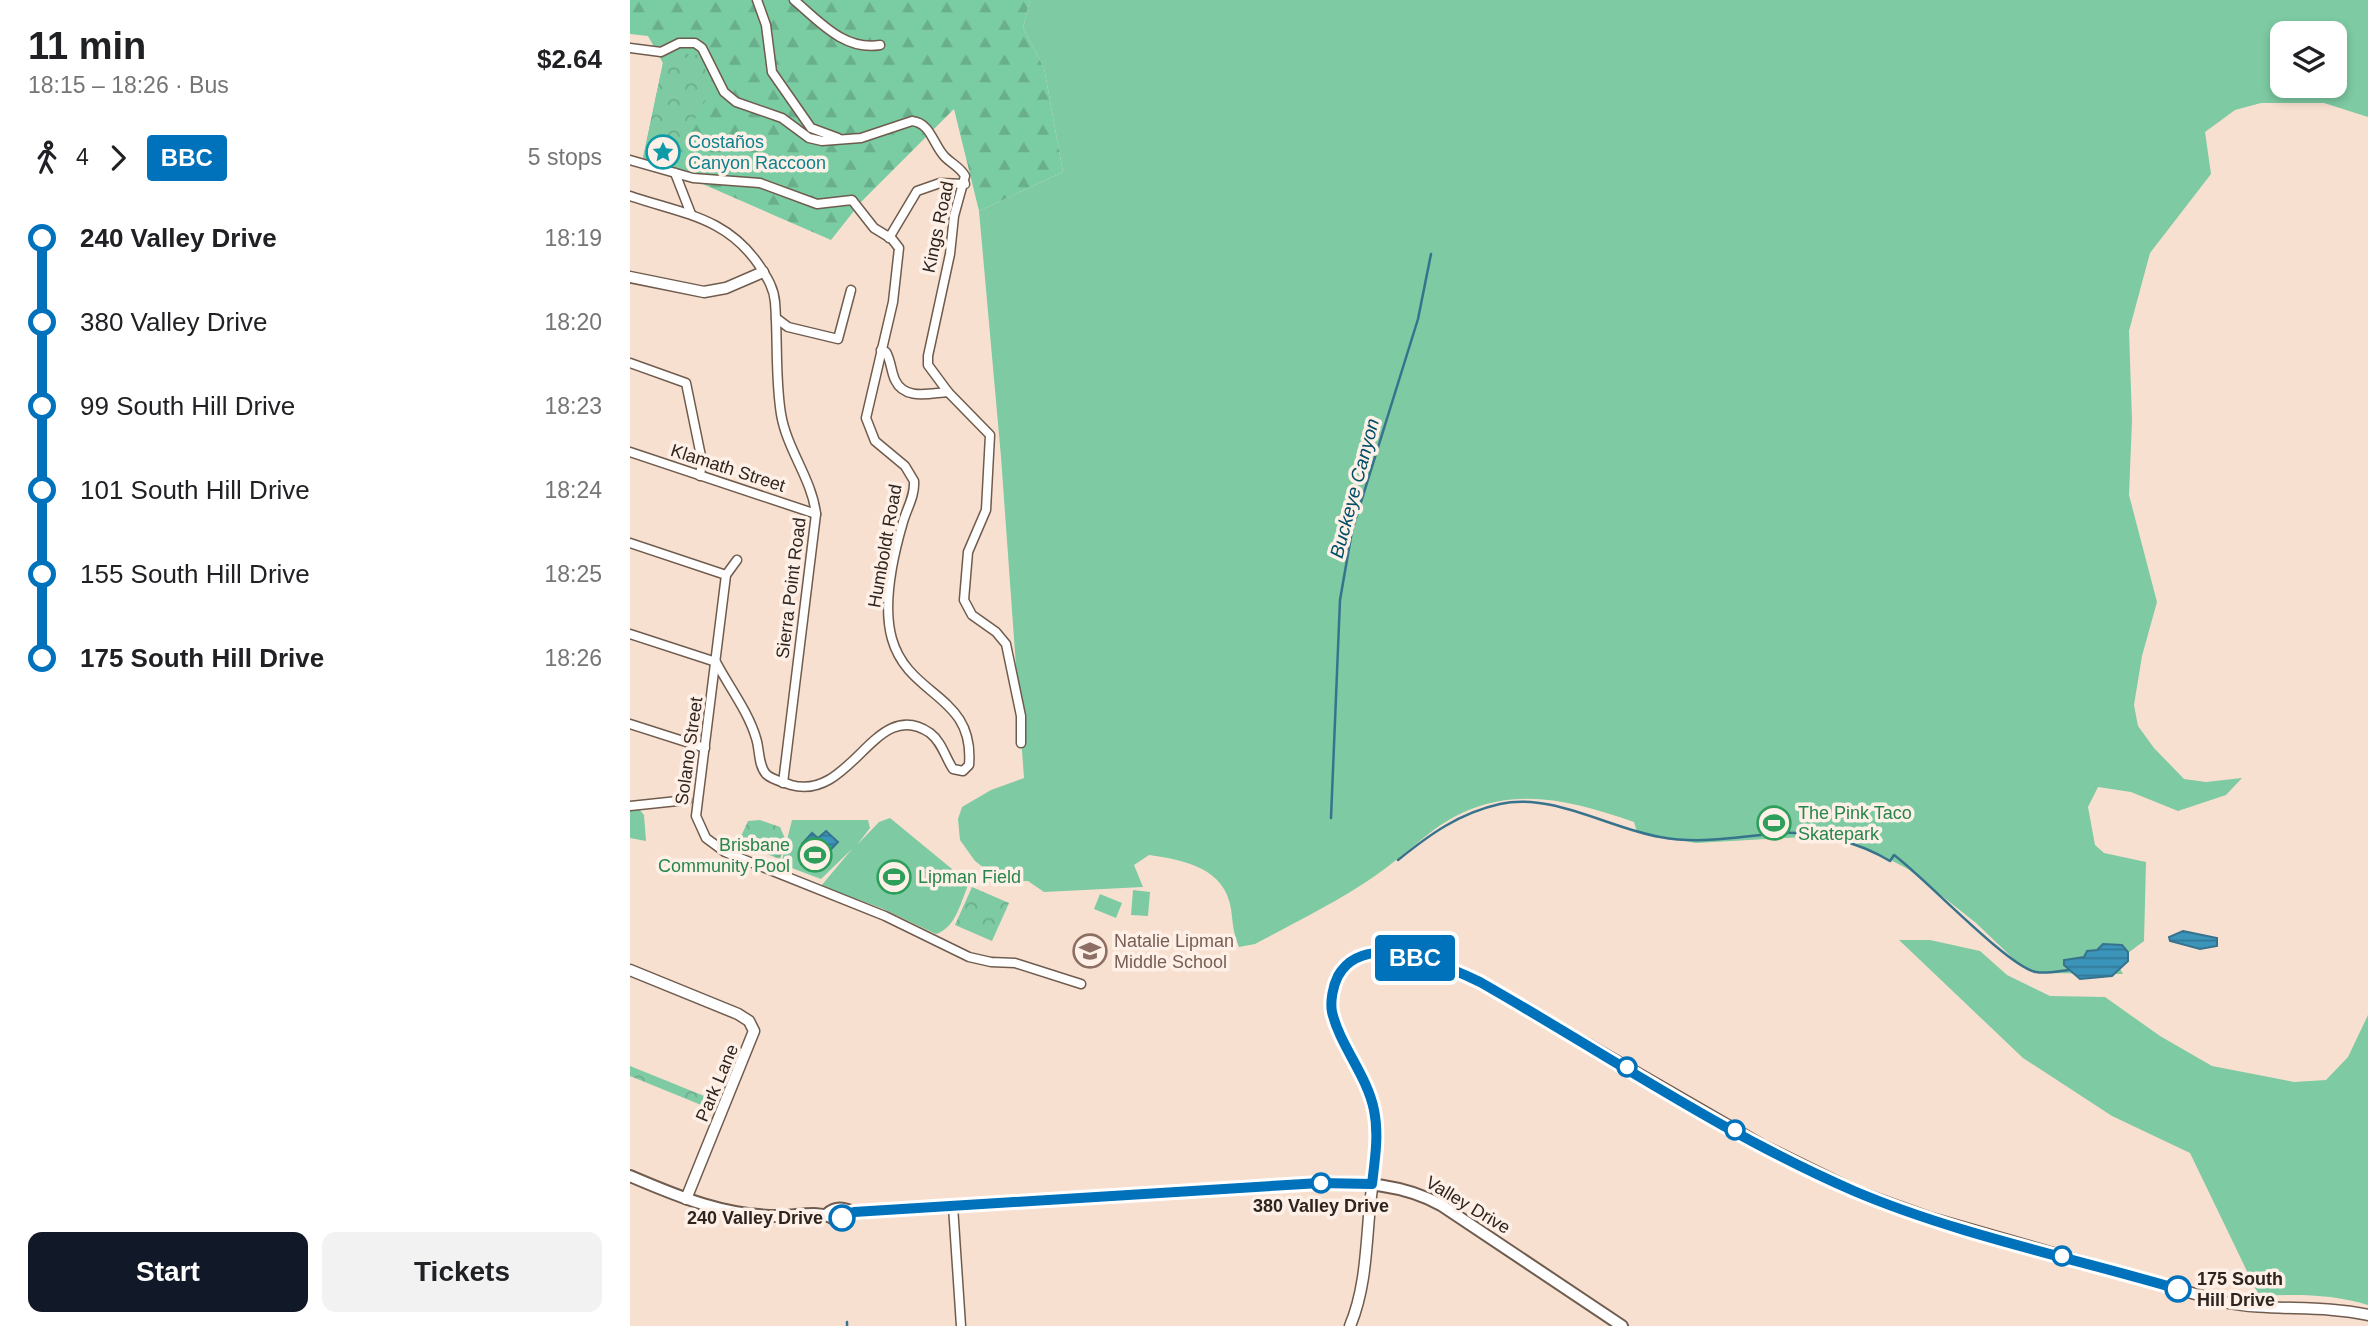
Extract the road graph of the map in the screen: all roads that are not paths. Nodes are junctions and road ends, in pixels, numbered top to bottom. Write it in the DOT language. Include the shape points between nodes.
graph roads {
  1 [pos="757,0"];
  2 [pos="794,0"];
  3 [pos="880,45"];
  4 [pos="630,48"];
  5 [pos="847,140"];
  6 [pos="630,160"];
  7 [pos="675,173"];
  8 [pos="965,184"];
  9 [pos="630,195"];
  10 [pos="691,214"];
  11 [pos="889,238"];
  12 [pos="764,272"];
  13 [pos="630,277"];
  14 [pos="851,290"];
  15 [pos="776,318"];
  16 [pos="788,327"];
  17 [pos="776,337"];
  18 [pos="881,351"];
  19 [pos="630,363"];
  20 [pos="948,392"];
  21 [pos="630,452"];
  22 [pos="700,476"];
  23 [pos="816,514"];
  24 [pos="630,543"];
  25 [pos="737,560"];
  26 [pos="726,575"];
  27 [pos="630,634"];
  28 [pos="716,662"];
  29 [pos="730,687"];
  30 [pos="713,691"];
  31 [pos="630,724"];
  32 [pos="1021,743"];
  33 [pos="705,748"];
  34 [pos="783,783"];
  35 [pos="687,800"];
  36 [pos="630,806"];
  37 [pos="630,970"];
  38 [pos="1081,984"];
  39 [pos="630,1176"];
  40 [pos="1372,1184"];
  41 [pos="686,1199"];
  42 [pos="953,1206"];
  43 [pos="2368,1315"];
  44 [pos="961,1326"];
  45 [pos="1350,1326"];
  46 [pos="1622,1326"];
  1 -- 5 [label="street" via="766,25 772,72 781,86 811,128"];
  2 -- 3 [label="street" via="845,40 858,46"];
  4 -- 5 [label="street, Kings Road" via="661,52 680,43 695,43 724,92 736,102 782,118 810,138"];
  5 -- 8 [label="street, Kings Road" via="918,122 961,170"];
  6 -- 7 [label="street"];
  7 -- 10 [label="street"];
  7 -- 11 [label="street" via="760,183 817,204 852,200 874,228"];
  8 -- 11 [label="street" via="940,183 917,191"];
  8 -- 20 [label="street, Kings Road" via="954,216 928,356 928,365"];
  9 -- 10 [label="street, Sierra Point Road"];
  10 -- 12 [label="street, Sierra Point Road" via="738,238"];
  11 -- 18 [label="street, Humboldt Road" via="899,248 900,258"];
  12 -- 13 [label="street" via="704,292"];
  12 -- 15 [label="street, Sierra Point Road" via="774,291"];
  14 -- 16 [label="street" via="838,339"];
  15 -- 16 [label="street"];
  15 -- 17 [label="street, Sierra Point Road"];
  16 -- 17 [label="street"];
  17 -- 23 [label="street, Sierra Point Road" via="785,433 811,491"];
  18 -- 20 [label="street" via="886,352 896,381 905,391"];
  18 -- 34 [label="street, Humboldt Road" via="866,422 874,441 907,469 914,486 894,568 888,615 891,635 908,671 959,716 969,765 963,771 953,769 931,734 899,726 881,733 830,781 807,787"];
  19 -- 22 [label="street" via="685,381 702,461"];
  20 -- 32 [label="street, Kings Road" via="985,427 991,439 986,510 968,552 964,600 972,615 1006,644 1020,708"];
  21 -- 22 [label="street, Klamath Street"];
  22 -- 23 [label="street, Klamath Street"];
  23 -- 34 [label="street, Sierra Point Road"];
  24 -- 26 [label="street"];
  25 -- 26 [label="street, Solano Street"];
  26 -- 28 [label="street, Solano Street"];
  27 -- 28 [label="street"];
  28 -- 29 [label="street"];
  28 -- 30 [label="street, Solano Street"];
  29 -- 30 [label="street"];
  29 -- 34 [label="street" via="753,729 764,772"];
  30 -- 33 [label="street, Solano Street"];
  31 -- 33 [label="street"];
  33 -- 38 [label="street, Solano Street" via="696,816 716,848 885,916 969,957 1015,962"];
  35 -- 36 [label="street"];
  37 -- 41 [label="street, Park Lane" via="738,1014 754,1031"];
  39 -- 41 [label="main road, Valley Drive"];
  40 -- 42 [label="main road, Valley Drive" via="1320,1183"];
  40 -- 43 [label="street" via="1375,1112 1335,1020 1332,1001 1337,978 1350,962 1368,954 1388,953 1445,966 1480,982 1787,1159 1879,1200 2223,1302"];
  40 -- 45 [label="street" via="1362,1287"];
  40 -- 46 [label="main road, Valley Drive" via="1403,1189 1441,1205"];
  41 -- 42 [label="main road, Valley Drive" via="758,1216 827,1214 834,1219 854,1212"];
  42 -- 44 [label="street"];
}
